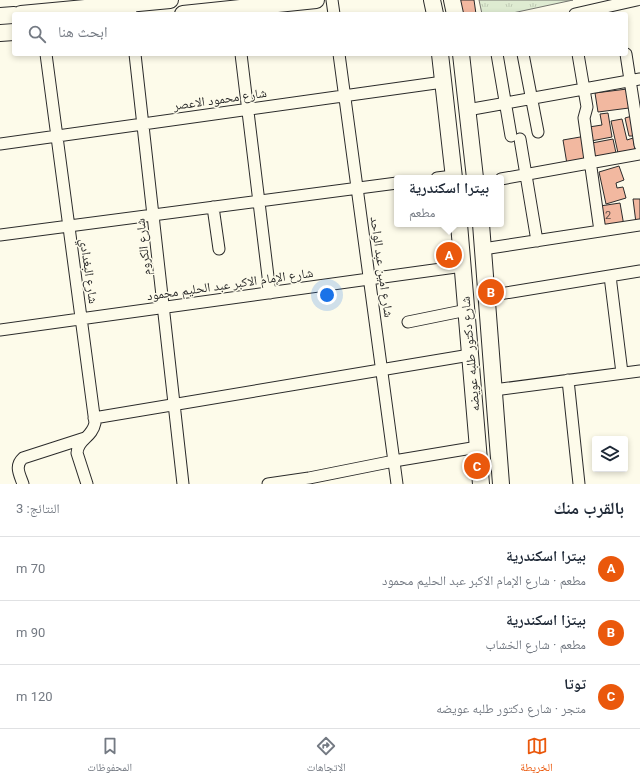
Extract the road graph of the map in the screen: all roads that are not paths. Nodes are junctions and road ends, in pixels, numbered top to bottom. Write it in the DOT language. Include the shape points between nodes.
graph roads {
  1 [pos="170,0"];
  2 [pos="316,0"];
  3 [pos="332,0"];
  4 [pos="432,0"];
  5 [pos="452,0"];
  6 [pos="637,0"];
  7 [pos="130,6"];
  8 [pos="236,7"];
  9 [pos="619,9"];
  10 [pos="48,12"];
  11 [pos="198,12"];
  12 [pos="334,12"];
  13 [pos="435,12"];
  14 [pos="455,12"];
  15 [pos="593,12"];
  16 [pos="12,15"];
  17 [pos="0,16"];
  18 [pos="12,32"];
  19 [pos="0,33"];
  20 [pos="46,56"];
  21 [pos="135,56"];
  22 [pos="242,56"];
  23 [pos="339,56"];
  24 [pos="440,56"];
  25 [pos="461,56"];
  26 [pos="497,56"];
  27 [pos="523,56"];
  28 [pos="578,56"];
  29 [pos="627,56"];
  30 [pos="635,80"];
  31 [pos="443,82"];
  32 [pos="584,89"];
  33 [pos="345,96"];
  34 [pos="532,98"];
  35 [pos="505,103"];
  36 [pos="248,109"];
  37 [pos="467,110"];
  38 [pos="143,124"];
  39 [pos="538,132"];
  40 [pos="57,136"];
  41 [pos="0,144"];
  42 [pos="640,144"];
  43 [pos="640,154"];
  44 [pos="591,163"];
  45 [pos="526,174"];
  46 [pos="454,175"];
  47 [pos="475,175"];
  48 [pos="504,178"];
  49 [pos="394,183"];
  50 [pos="357,188"];
  51 [pos="259,201"];
  52 [pos="214,207"];
  53 [pos="153,215"];
  54 [pos="640,225"];
  55 [pos="68,226"];
  56 [pos="459,227"];
  57 [pos="481,227"];
  58 [pos="600,231"];
  59 [pos="0,235"];
  60 [pos="537,241"];
  61 [pos="219,249"];
  62 [pos="483,250"];
  63 [pos="463,266"];
  64 [pos="640,270"];
  65 [pos="610,276"];
  66 [pos="369,279"];
  67 [pos="270,293"];
  68 [pos="487,296"];
  69 [pos="164,307"];
  70 [pos="466,310"];
  71 [pos="81,319"];
  72 [pos="408,322"];
  73 [pos="0,330"];
  74 [pos="470,355"];
  75 [pos="381,370"];
  76 [pos="640,371"];
  77 [pos="622,373"];
  78 [pos="568,380"];
  79 [pos="494,390"];
  80 [pos="174,404"];
  81 [pos="94,418"];
  82 [pos="88,437"];
  83 [pos="478,447"];
  84 [pos="394,461"];
  85 [pos="309,481"];
  86 [pos="23,484"];
  87 [pos="87,484"];
  88 [pos="183,484"];
  89 [pos="268,484"];
  90 [pos="397,484"];
  91 [pos="481,484"];
  92 [pos="501,484"];
  93 [pos="579,484"];
  1 -- 7 [label="street"];
  2 -- 8 [label="street"];
  3 -- 12 [label="street"];
  4 -- 13 [label="street"];
  5 -- 14 [label="street"];
  6 -- 9 [label="street"];
  7 -- 10 [label="street"];
  8 -- 11 [label="street"];
  9 -- 15 [label="street"];
  16 -- 17 [label="street"];
  18 -- 19 [label="street"];
  20 -- 40 [label="street, شارع البغدادي"];
  21 -- 38 [label="street, شارع الكروم"];
  22 -- 36 [label="street"];
  23 -- 33 [label="street, شارع امين عبد الواحد"];
  24 -- 31 [label="street"];
  25 -- 37 [label="street"];
  26 -- 35 [label="street"];
  27 -- 34 [label="street"];
  28 -- 32 [label="street"];
  29 -- 30 [label="street"];
  30 -- 32 [label="street"];
  30 -- 42 [label="street"];
  31 -- 33 [label="street, شارع محمود الاعصر"];
  31 -- 46 [label="street"];
  32 -- 34 [label="street"];
  32 -- 44 [label="street" via="587,107 584,118"];
  33 -- 36 [label="street, شارع محمود الاعصر"];
  33 -- 50 [label="street, شارع امين عبد الواحد"];
  34 -- 35 [label="street"];
  34 -- 39 [label="street"];
  35 -- 37 [label="street"];
  35 -- 45 [label="street"];
  36 -- 38 [label="street, شارع محمود الاعصر"];
  36 -- 51 [label="street"];
  37 -- 47 [label="street"];
  38 -- 40 [label="street, شارع محمود الاعصر"];
  38 -- 53 [label="street, شارع الكروم"];
  40 -- 41 [label="street, شارع محمود الاعصر"];
  40 -- 55 [label="street, شارع البغدادي"];
  43 -- 44 [label="street"];
  44 -- 45 [label="street"];
  44 -- 58 [label="street"];
  45 -- 48 [label="street"];
  45 -- 60 [label="street"];
  49 -- 50 [label="street"];
  50 -- 51 [label="street"];
  50 -- 66 [label="street, شارع امين عبد الواحد"];
  51 -- 52 [label="street"];
  51 -- 67 [label="street"];
  52 -- 53 [label="street"];
  52 -- 61 [label="street"];
  53 -- 55 [label="street"];
  53 -- 69 [label="street, شارع الكروم"];
  54 -- 58 [label="street"];
  55 -- 59 [label="street"];
  55 -- 71 [label="street, شارع البغدادي"];
  56 -- 63 [label="street, شارع دكتور طلبه عويضه"];
  57 -- 62 [label="street, شارع دكتور طلبه عويضه"];
  58 -- 60 [label="street"];
  60 -- 62 [label="street"];
  62 -- 68 [label="street, شارع دكتور طلبه عويضه"];
  63 -- 66 [label="street, شارع الإمام الاكبر عبد الحليم محمود"];
  63 -- 70 [label="street, شارع دكتور طلبه عويضه"];
  64 -- 65 [label="street"];
  65 -- 68 [label="street"];
  65 -- 77 [label="street"];
  66 -- 67 [label="street, شارع الإمام الاكبر عبد الحليم محمود"];
  66 -- 75 [label="street, شارع امين عبد الواحد"];
  67 -- 69 [label="street, شارع الإمام الاكبر عبد الحليم محمود"];
  68 -- 79 [label="street, شارع دكتور طلبه عويضه"];
  69 -- 71 [label="street, شارع الإمام الاكبر عبد الحليم محمود"];
  69 -- 80 [label="street, شارع الكروم"];
  70 -- 72 [label="street"];
  70 -- 74 [label="street, شارع دكتور طلبه عويضه"];
  71 -- 73 [label="street, شارع الإمام الاكبر عبد الحليم محمود"];
  71 -- 81 [label="street, شارع البغدادي"];
  74 -- 75 [label="street"];
  74 -- 83 [label="street, شارع دكتور طلبه عويضه"];
  75 -- 80 [label="street"];
  75 -- 84 [label="street, شارع امين عبد الواحد"];
  76 -- 77 [label="street"];
  77 -- 78 [label="street"];
  78 -- 79 [label="street"];
  78 -- 93 [label="street"];
  79 -- 92 [label="street, شارع دكتور طلبه عويضه"];
  80 -- 81 [label="street"];
  80 -- 88 [label="street, شارع الكروم"];
  81 -- 82 [label="street, شارع البغدادي" via="94,428"];
  82 -- 86 [label="street" via="23,458 18,468"];
  82 -- 87 [label="street, شارع البغدادي" via="79,445 77,453"];
  83 -- 84 [label="street"];
  83 -- 91 [label="street, شارع دكتور طلبه عويضه"];
  84 -- 85 [label="street"];
  84 -- 90 [label="street, شارع امين عبد الواحد"];
  85 -- 89 [label="street"];
}
